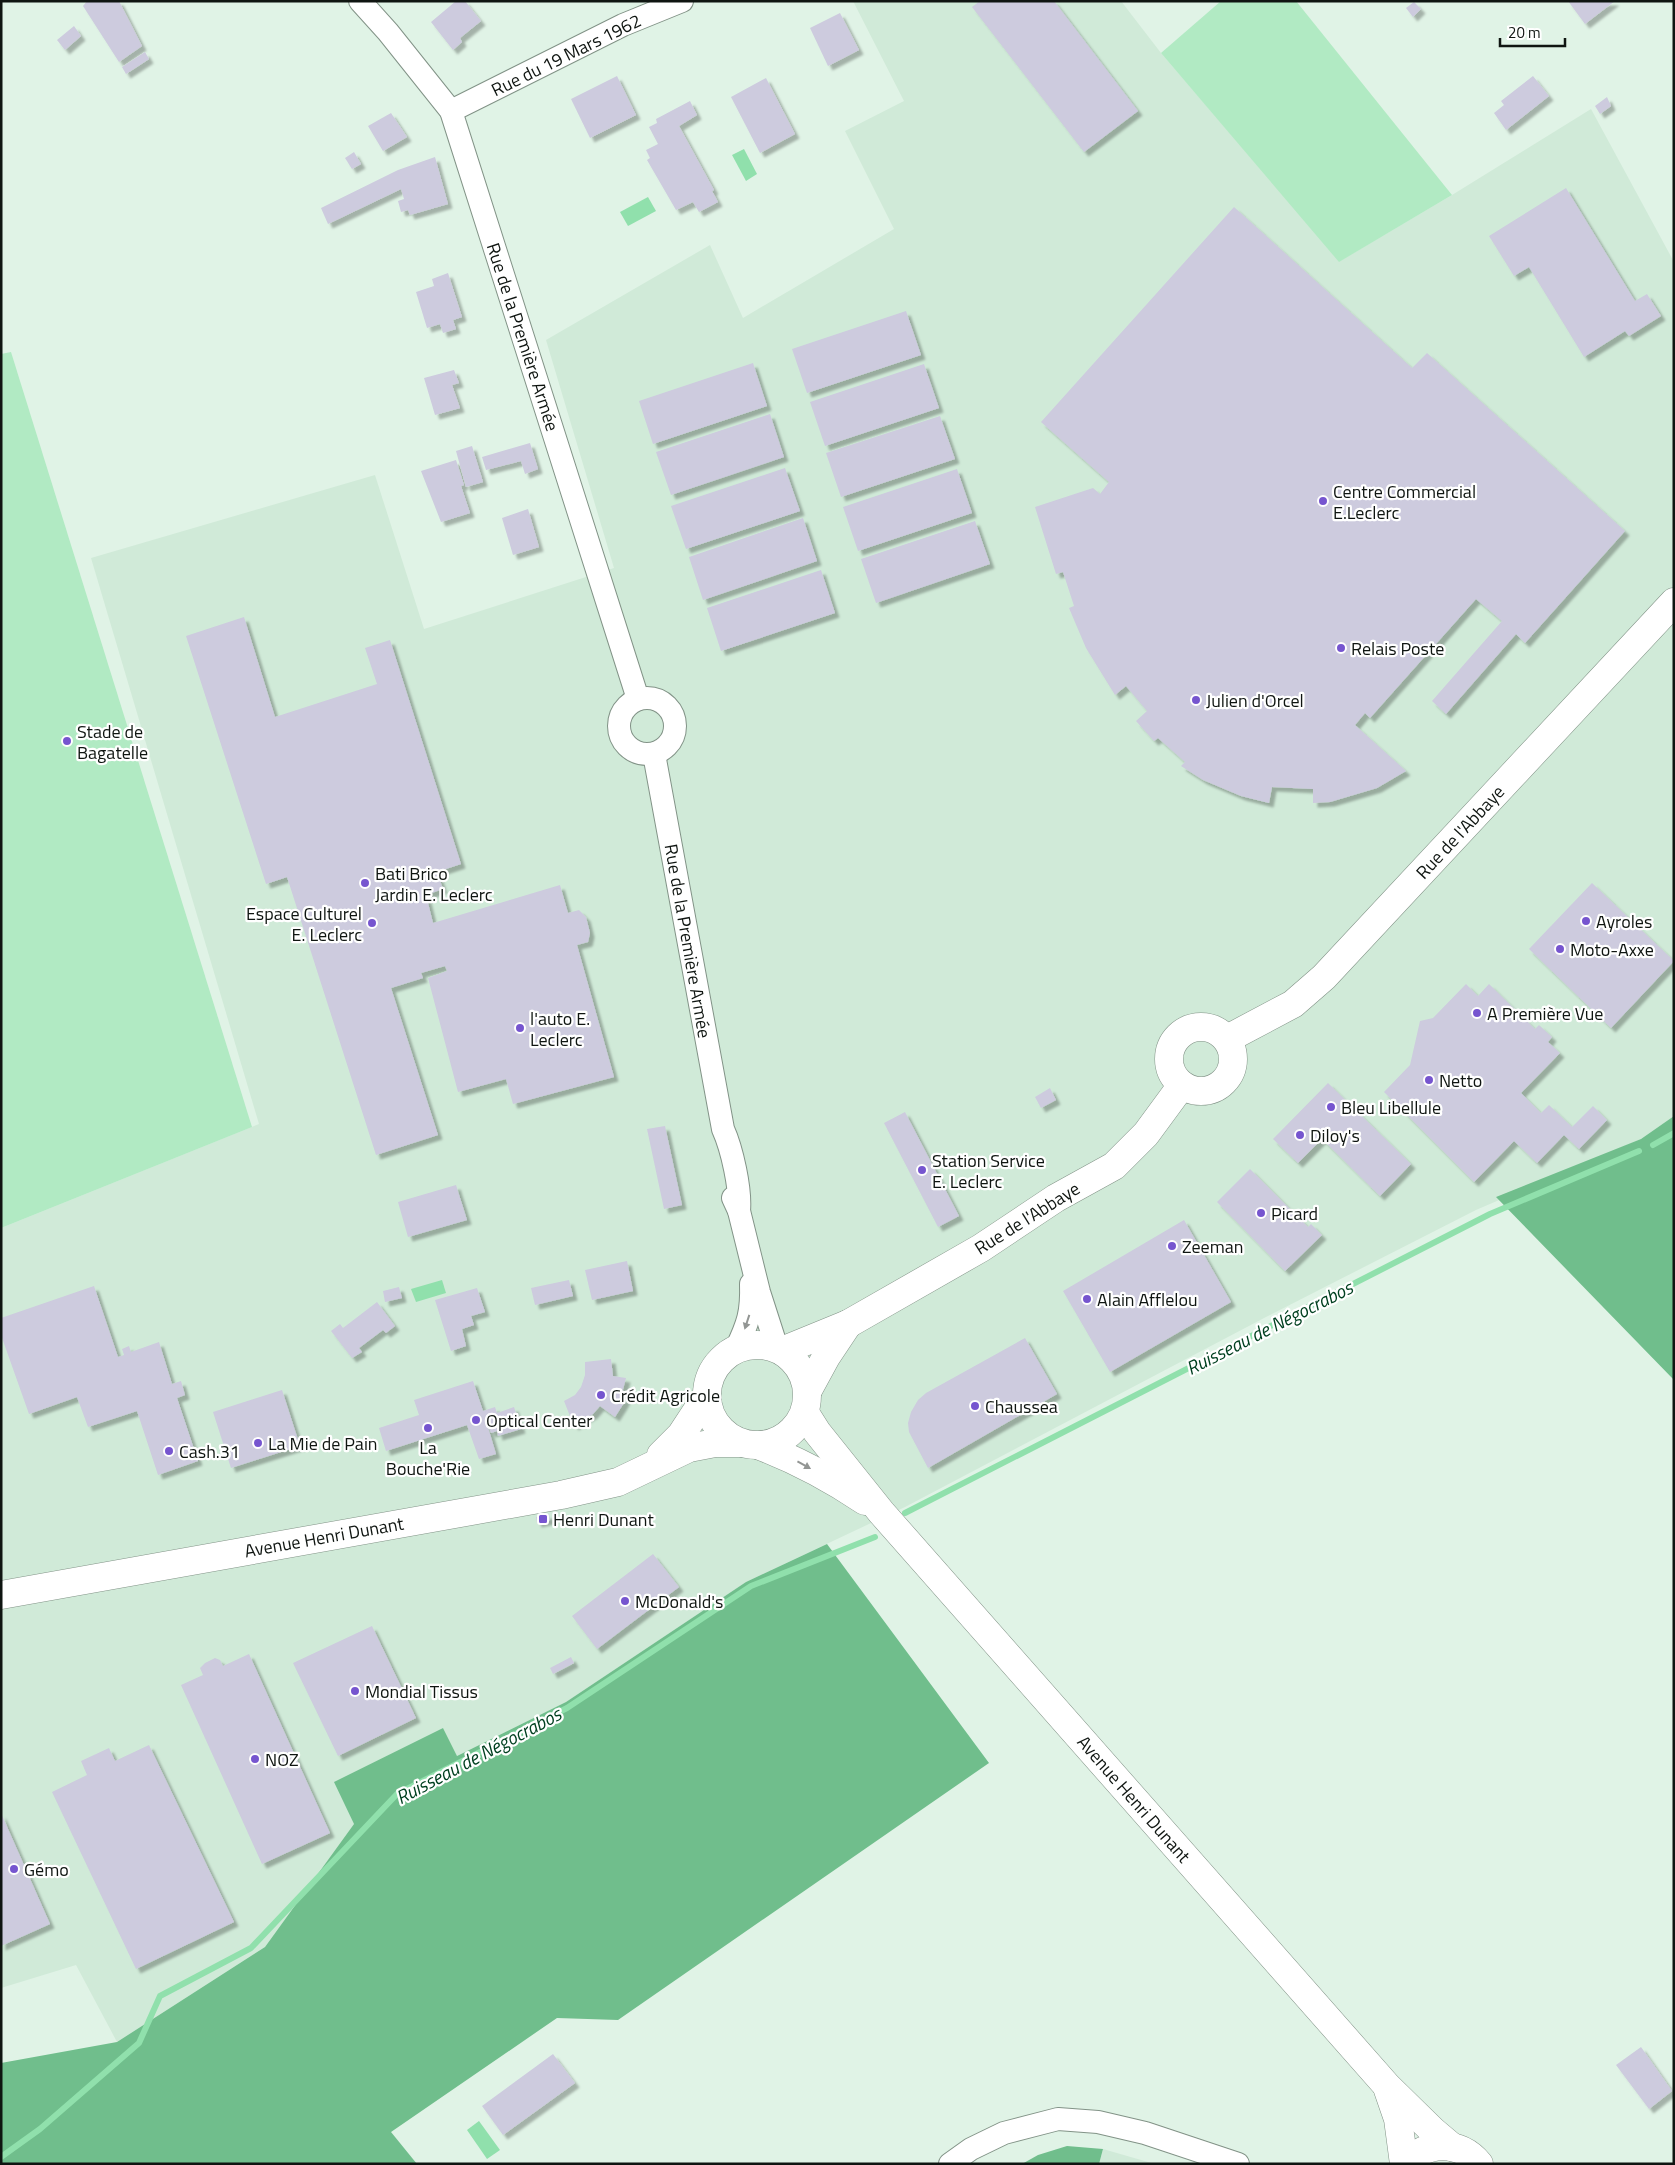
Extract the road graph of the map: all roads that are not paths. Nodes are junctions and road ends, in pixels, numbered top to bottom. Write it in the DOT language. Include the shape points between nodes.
graph roads {
  1 [pos="360,1"];
  2 [pos="682,1"];
  3 [pos="450,112"];
  4 [pos="1674,602"];
  5 [pos="638,699"];
  6 [pos="654,754"];
  7 [pos="1227,1039"];
  8 [pos="1182,1085"];
  9 [pos="750,1258"];
  10 [pos="848,1324"];
  11 [pos="736,1349"];
  12 [pos="779,1350"];
  13 [pos="706,1397"];
  14 [pos="806,1401"];
  15 [pos="750,1444"];
  16 [pos="645,1469"];
  17 [pos="881,1512"];
  18 [pos="1,1595"];
  19 [pos="1387,2086"];
  20 [pos="1452,2147"];
  21 [pos="950,2164"];
  22 [pos="1238,2164"];
  23 [pos="1405,2164"];
  24 [pos="1479,2164"];
  1 -- 3 [label="street, Rue de la Première Armée"];
  2 -- 3 [label="street, Rue du 19 Mars 1962" via="623,25"];
  3 -- 5 [label="street, Rue de la Première Armée"];
  4 -- 7 [label="main road, Rue de l'Abbaye" via="1324,977 1293,1004"];
  5 -- 6 [label="street" via="624,709 618,724 619,733 628,748"];
  5 -- 6 [label="street" via="656,699 664,704 674,719 673,736 662,750"];
  6 -- 9 [label="street, Rue de la Première Armée"];
  7 -- 8 [label="main road" via="1234,1056 1226,1080 1219,1086 1201,1091"];
  7 -- 8 [label="main road" via="1205,1026 1180,1034 1170,1050 1169,1060 1175,1078"];
  8 -- 10 [label="main road, Rue de l'Abbaye" via="1146,1134 1114,1166 1056,1198 981,1248"];
  9 -- 11 [label="street, Rue de la Première Armée, one-way" via="750,1313"];
  9 -- 12 [label="street, Rue de la Première Armée"];
  10 -- 12 [label="main road, Rue de l'Abbaye"];
  10 -- 14 [label="main road, Rue de l'Abbaye" via="826,1356"];
  11 -- 12 [label="main road" via="763,1345"];
  11 -- 13 [label="main road" via="721,1359 711,1374"];
  12 -- 14 [label="main road" via="794,1361 803,1374"];
  13 -- 15 [label="main road" via="716,1425 727,1436"];
  13 -- 16 [label="main road, Avenue Henri Dunant" via="681,1435"];
  14 -- 15 [label="main road" via="798,1426 787,1436 774,1443"];
  14 -- 17 [label="main road, Avenue Henri Dunant" via="817,1432"];
  15 -- 16 [label="main road, Avenue Henri Dunant" via="715,1443 689,1448"];
  15 -- 17 [label="main road, Avenue Henri Dunant, one-way" via="790,1457"];
  16 -- 18 [label="main road, Avenue Henri Dunant" via="618,1482 561,1494"];
  17 -- 19 [label="main road, Avenue Henri Dunant"];
  19 -- 20 [label="main road, Avenue Henri Dunant"];
  19 -- 23 [label="main road, Avenue Henri Dunant" via="1398,2119"];
  20 -- 23 [label="main road" via="1430,2147"];
  20 -- 24 [label="main road, Avenue Henri Dunant" via="1470,2155"];
  21 -- 22 [label="street" via="971,2149 1004,2133 1058,2119 1098,2122 1145,2133"];
}
